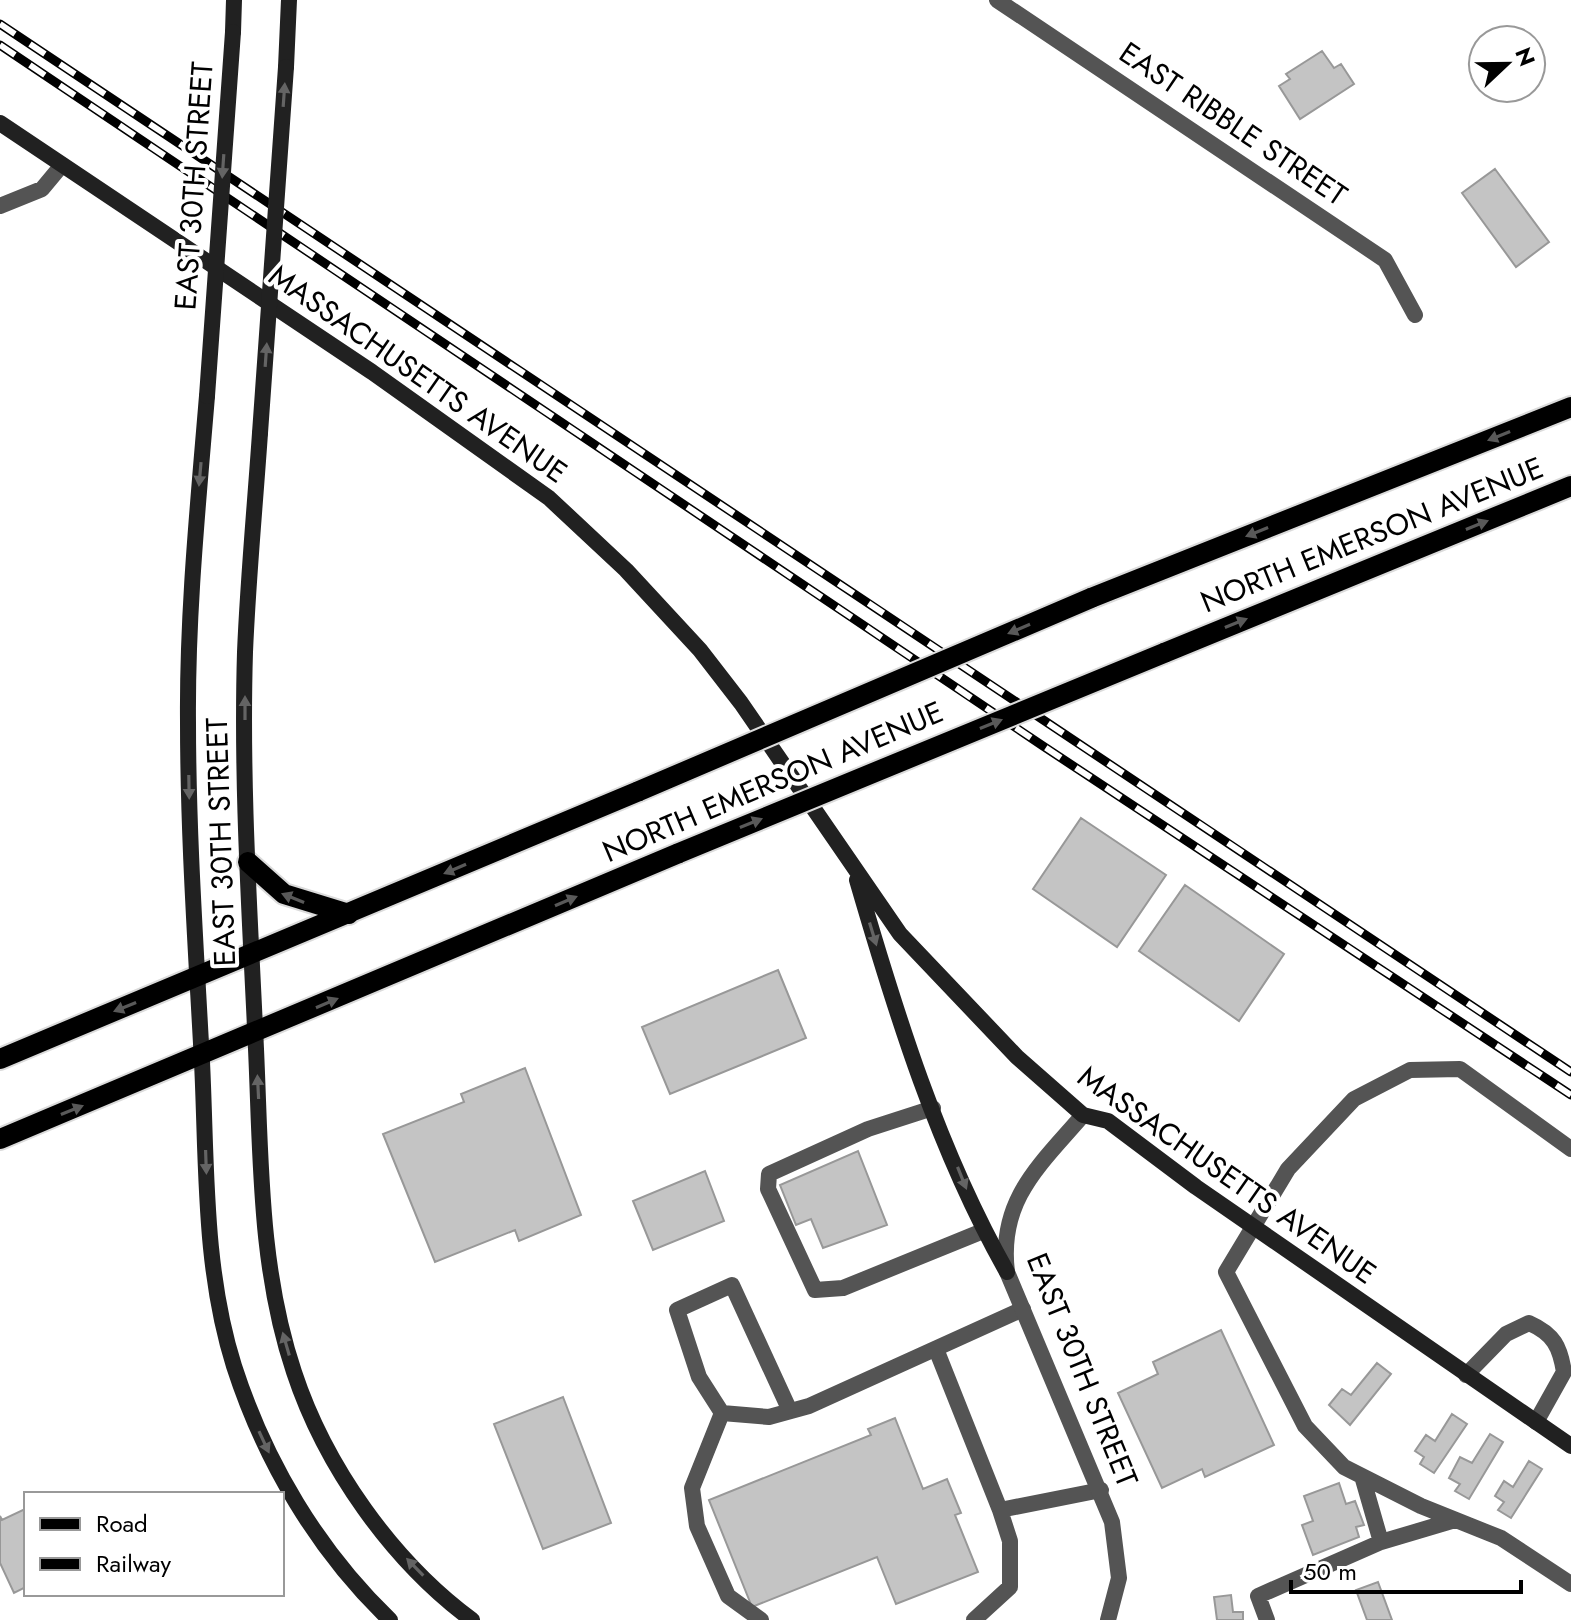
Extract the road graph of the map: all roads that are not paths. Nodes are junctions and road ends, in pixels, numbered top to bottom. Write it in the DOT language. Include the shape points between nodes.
graph roads {
  1 [pos="234,0"];
  2 [pos="289,0"];
  3 [pos="997,0"];
  4 [pos="0,123"];
  5 [pos="62,165"];
  6 [pos="0,206"];
  7 [pos="1415,315"];
  8 [pos="1571,407"];
  9 [pos="1571,486"];
  10 [pos="851,860"];
  11 [pos="248,862"];
  12 [pos="349,914"];
  13 [pos="252,954"];
  14 [pos="197,977"];
  15 [pos="255,1034"];
  16 [pos="201,1056"];
  17 [pos="0,1059"];
  18 [pos="933,1108"];
  19 [pos="1083,1115"];
  20 [pos="0,1139"];
  21 [pos="1571,1149"];
  22 [pos="1254,1227"];
  23 [pos="983,1231"];
  24 [pos="1007,1272"];
  25 [pos="1023,1309"];
  26 [pos="936,1349"];
  27 [pos="1466,1375"];
  28 [pos="790,1411"];
  29 [pos="722,1413"];
  30 [pos="1536,1422"];
  31 [pos="1571,1446"];
  32 [pos="1362,1476"];
  33 [pos="1101,1490"];
  34 [pos="1000,1510"];
  35 [pos="1455,1520"];
  36 [pos="1381,1542"];
  37 [pos="1571,1584"];
  38 [pos="390,1620"];
  39 [pos="472,1620"];
  40 [pos="761,1620"];
  41 [pos="974,1620"];
  42 [pos="1108,1620"];
  43 [pos="1267,1620"];
  1 -- 14 [label="main road, EAST 30TH STREET, one-way, bridge" via="188,707"];
  11 -- 2 [label="main road, EAST 30TH STREET, one-way, bridge" via="245,652"];
  3 -- 7 [label="street, EAST RIBBLE STREET" via="1385,260"];
  4 -- 5 [label="main road, MASSACHUSETTS AVENUE"];
  5 -- 6 [label="street" via="42,189"];
  5 -- 10 [label="main road, MASSACHUSETTS AVENUE" via="372,372 549,498 700,650"];
  8 -- 12 [label="main road, NORTH EMERSON AVENUE, one-way, bridge" via="1091,598"];
  15 -- 9 [label="main road, NORTH EMERSON AVENUE, one-way, bridge" via="679,853"];
  10 -- 18 [label="main road, one-way" via="908,1049"];
  10 -- 19 [label="main road, MASSACHUSETTS AVENUE" via="926,965"];
  12 -- 11 [label="main road, one-way" via="284,894"];
  11 -- 13 [label="main road, EAST 30TH STREET"];
  12 -- 13 [label="main road, NORTH EMERSON AVENUE"];
  13 -- 14 [label="main road, NORTH EMERSON AVENUE"];
  13 -- 15 [label="main road, EAST 30TH STREET"];
  14 -- 16 [label="main road, EAST 30TH STREET"];
  14 -- 17 [label="main road, NORTH EMERSON AVENUE, one-way"];
  15 -- 16 [label="main road, NORTH EMERSON AVENUE"];
  39 -- 15 [label="main road, EAST 30TH STREET, one-way" via="418,1571 373,1518 331,1454 295,1375 270,1281"];
  20 -- 16 [label="main road, NORTH EMERSON AVENUE, one-way"];
  16 -- 38 [label="main road, EAST 30TH STREET, one-way" via="214,1276 233,1365 263,1440 303,1514 338,1564"];
  18 -- 23 [label="main road, one-way"];
  18 -- 23 [label="street" via="868,1129 769,1174 768,1189 815,1290 843,1288"];
  19 -- 22 [label="main road, MASSACHUSETTS AVENUE" via="1108,1121"];
  19 -- 24 [label="street, EAST 30TH STREET" via="1033,1173 1011,1211 1004,1238"];
  21 -- 22 [label="street" via="1460,1069 1410,1070 1354,1099 1288,1169"];
  22 -- 27 [label="main road, MASSACHUSETTS AVENUE"];
  22 -- 32 [label="street" via="1226,1272 1305,1426 1344,1467"];
  23 -- 24 [label="main road"];
  24 -- 25 [label="street, EAST 30TH STREET"];
  25 -- 26 [label="street"];
  25 -- 33 [label="street, EAST 30TH STREET"];
  26 -- 28 [label="street"];
  26 -- 34 [label="street"];
  27 -- 30 [label="main road, MASSACHUSETTS AVENUE"];
  27 -- 30 [label="street" via="1506,1334 1529,1323 1548,1331 1560,1350 1564,1372"];
  28 -- 29 [label="street" via="769,1417"];
  28 -- 29 [label="street" via="732,1285 677,1310 699,1377"];
  29 -- 40 [label="street" via="692,1488 697,1526 728,1596"];
  30 -- 31 [label="main road, MASSACHUSETTS AVENUE"];
  32 -- 35 [label="street"];
  32 -- 36 [label="street"];
  33 -- 34 [label="street"];
  33 -- 42 [label="street, EAST 30TH STREET" via="1119,1562"];
  34 -- 41 [label="street" via="1010,1541 1010,1587"];
  35 -- 36 [label="street"];
  35 -- 37 [label="street" via="1501,1538"];
  36 -- 43 [label="street" via="1258,1596"];
}
